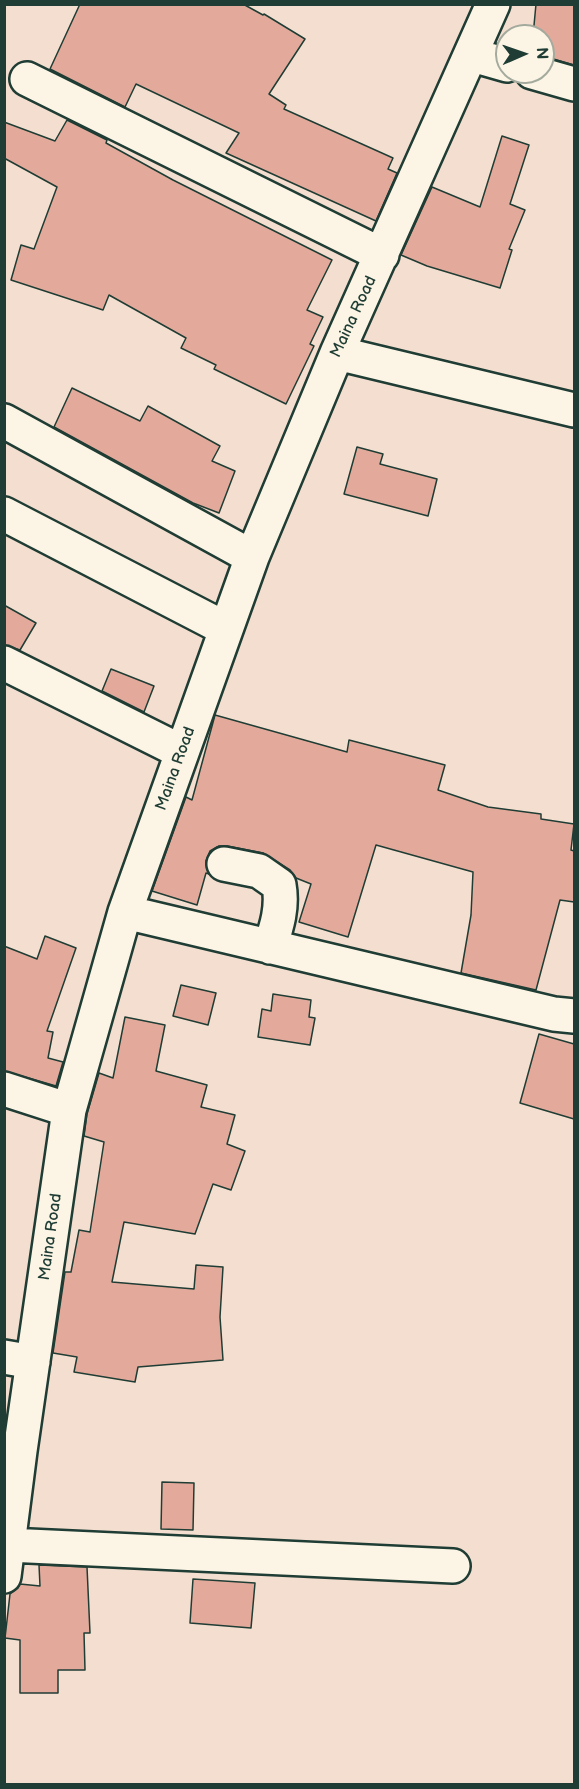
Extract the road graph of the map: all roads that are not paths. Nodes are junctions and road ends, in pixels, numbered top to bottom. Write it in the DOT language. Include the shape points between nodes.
graph roads {
  1 [pos="493,4"];
  2 [pos="472,55"];
  3 [pos="495,62"];
  4 [pos="27,79"];
  5 [pos="555,79"];
  6 [pos="574,84"];
  7 [pos="382,255"];
  8 [pos="336,353"];
  9 [pos="574,410"];
  10 [pos="4,421"];
  11 [pos="4,514"];
  12 [pos="252,557"];
  13 [pos="226,629"];
  14 [pos="4,663"];
  15 [pos="182,752"];
  16 [pos="224,864"];
  17 [pos="125,912"];
  18 [pos="270,947"];
  19 [pos="574,1016"];
  20 [pos="4,1089"];
  21 [pos="69,1110"];
  22 [pos="19,1360"];
  23 [pos="6,1560"];
  24 [pos="453,1566"];
  1 -- 2 [label="street, Maina Road"];
  2 -- 3 [label="street"];
  2 -- 7 [label="street, Maina Road"];
  4 -- 7 [label="street"];
  5 -- 6 [label="street"];
  7 -- 8 [label="street, Maina Road"];
  8 -- 9 [label="street"];
  8 -- 12 [label="street, Maina Road"];
  10 -- 12 [label="street"];
  11 -- 13 [label="street"];
  12 -- 13 [label="street, Maina Road"];
  13 -- 15 [label="street, Maina Road"];
  14 -- 15 [label="street"];
  15 -- 17 [label="street, Maina Road"];
  16 -- 18 [label="street" via="259,871 279,885 282,899"];
  17 -- 18 [label="street"];
  17 -- 21 [label="street, Maina Road"];
  18 -- 19 [label="street"];
  20 -- 21 [label="street"];
  21 -- 22 [label="street, Maina Road"];
  22 -- 23 [label="street, Maina Road"];
  23 -- 24 [label="street"];
}
